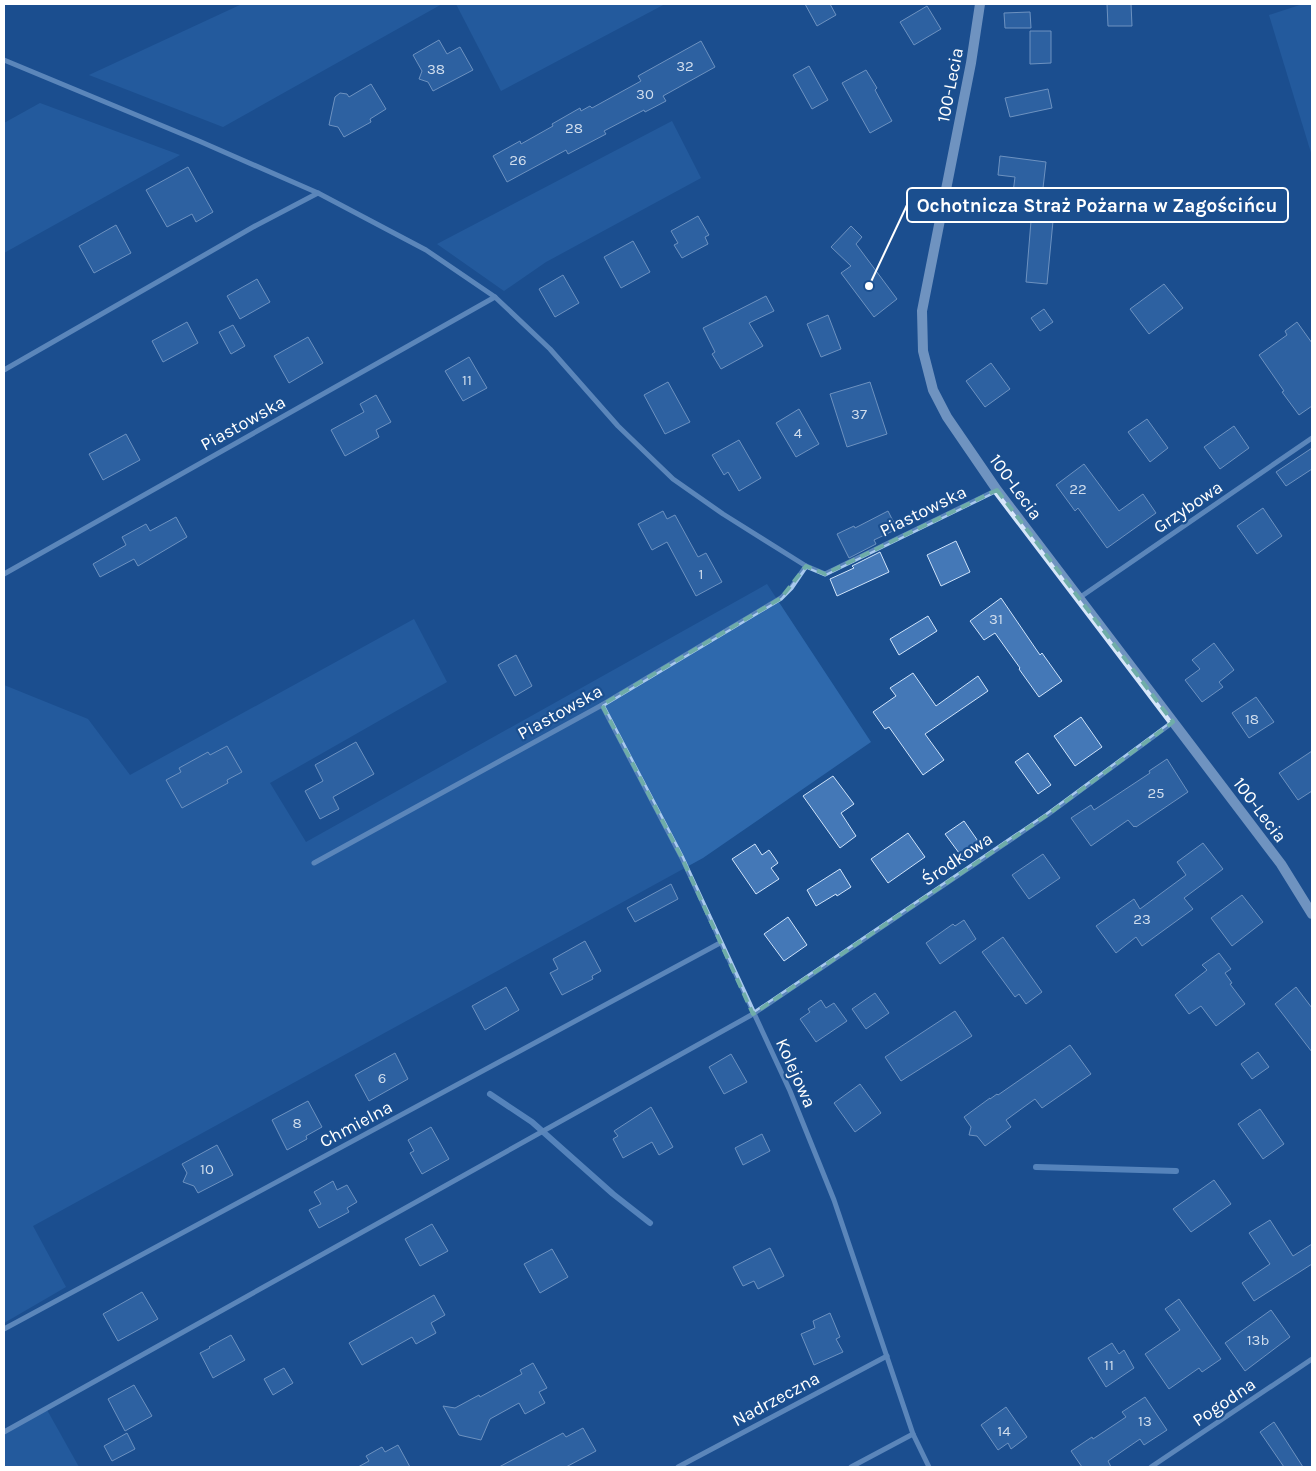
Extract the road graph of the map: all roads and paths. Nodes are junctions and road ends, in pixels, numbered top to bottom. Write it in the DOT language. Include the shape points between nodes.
graph roads {
  1 [pos="980,4"];
  2 [pos="4,60"];
  3 [pos="318,193"];
  4 [pos="495,296"];
  5 [pos="4,370"];
  6 [pos="1312,438"];
  7 [pos="997,490"];
  8 [pos="806,566"];
  9 [pos="4,574"];
  10 [pos="1079,598"];
  11 [pos="602,705"];
  12 [pos="1173,722"];
  13 [pos="314,863"];
  14 [pos="1312,914"];
  15 [pos="720,943"];
  16 [pos="753,1014"];
  17 [pos="4,1330"];
  18 [pos="886,1356"];
  19 [pos="1312,1360"];
  20 [pos="4,1432"];
  21 [pos="913,1434"];
  22 [pos="678,1467"];
  23 [pos="851,1467"];
  24 [pos="929,1467"];
  25 [pos="1151,1467"];
  1 -- 7 [label="street, 100-Lecia" via="922,311 923,351 933,390 946,418"];
  2 -- 3 [label="street, Piastowska"];
  3 -- 4 [label="street, Piastowska" via="426,250"];
  3 -- 5 [label="street"];
  4 -- 8 [label="street, Piastowska" via="550,349 618,426 672,479"];
  4 -- 9 [label="street, Piastowska"];
  6 -- 10 [label="street, Grzybowa"];
  7 -- 8 [label="street, Piastowska" via="825,574"];
  7 -- 10 [label="street, 100-Lecia"];
  8 -- 11 [label="street, Piastowska" via="781,598"];
  10 -- 12 [label="street, 100-Lecia"];
  11 -- 13 [label="street, Piastowska"];
  11 -- 15 [label="street, Kolejowa" via="682,858"];
  12 -- 14 [label="street, 100-Lecia" via="1281,864"];
  12 -- 16 [label="street, Środkowa" via="1047,815"];
  15 -- 16 [label="street, Kolejowa"];
  15 -- 17 [label="street, Chmielna"];
  16 -- 18 [label="street, Kolejowa" via="790,1091 834,1200"];
  16 -- 20 [label="street, Środkowa"];
  18 -- 21 [label="street, Kolejowa"];
  18 -- 22 [label="street, Nadrzeczna"];
  19 -- 25 [label="street, Pogodna"];
  21 -- 23 [label="street"];
  21 -- 24 [label="street, Kolejowa"];
}
